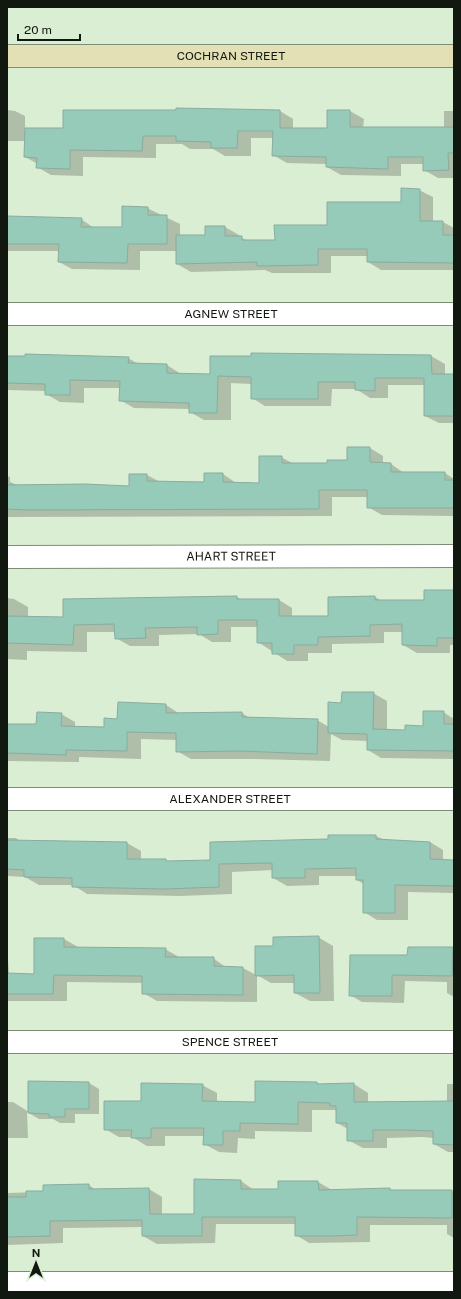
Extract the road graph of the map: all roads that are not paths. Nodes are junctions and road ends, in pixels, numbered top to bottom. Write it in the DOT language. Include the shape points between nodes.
graph roads {
  1 [pos="7,56"];
  2 [pos="454,56"];
  3 [pos="7,314"];
  4 [pos="454,314"];
  5 [pos="7,556"];
  6 [pos="454,556"];
  7 [pos="7,799"];
  8 [pos="454,799"];
  9 [pos="7,1042"];
  10 [pos="454,1042"];
  11 [pos="454,1282"];
  12 [pos="7,1283"];
  1 -- 2 [label="main road, COCHRAN STREET"];
  3 -- 4 [label="street, AGNEW STREET"];
  5 -- 6 [label="street, AHART STREET"];
  7 -- 8 [label="street, ALEXANDER STREET"];
  9 -- 10 [label="street, SPENCE STREET"];
  11 -- 12 [label="street"];
}
